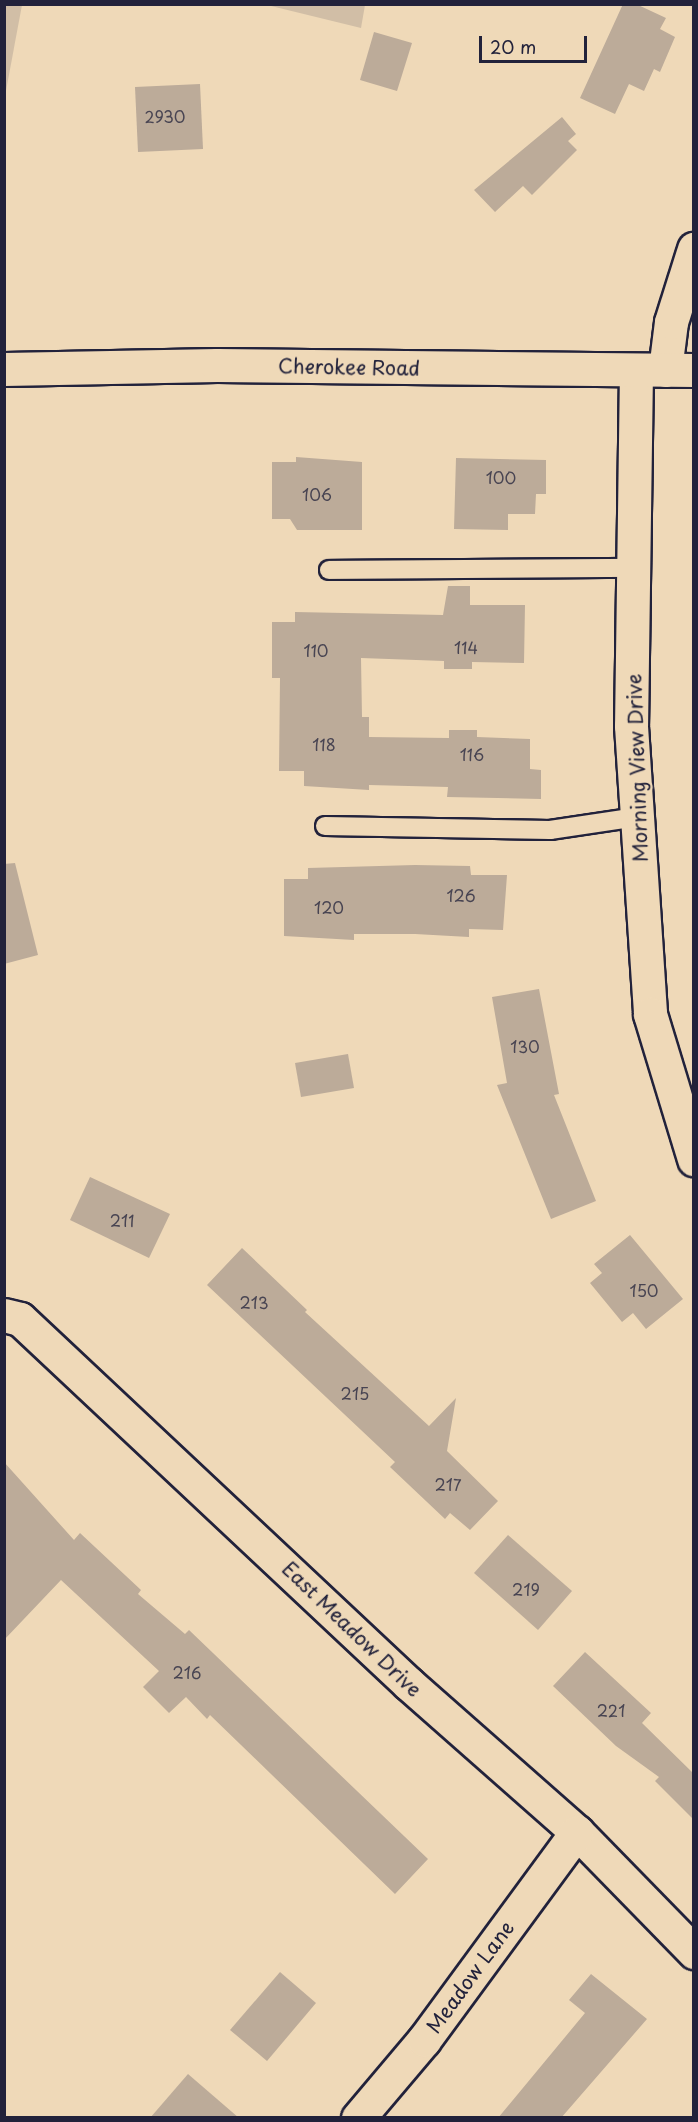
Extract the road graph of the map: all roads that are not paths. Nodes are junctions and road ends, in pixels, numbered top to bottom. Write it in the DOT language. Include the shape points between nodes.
graph roads {
  1 [pos="693,249"];
  2 [pos="4,369"];
  3 [pos="665,370"];
  4 [pos="634,568"];
  5 [pos="329,570"];
  6 [pos="637,817"];
  7 [pos="325,826"];
  8 [pos="693,1159"];
  9 [pos="4,1315"];
  10 [pos="577,1832"];
  11 [pos="693,1952"];
  12 [pos="358,2118"];
  1 -- 3 [label="street, Morning View Drive" via="671,322"];
  2 -- 3 [label="street, Cherokee Road" via="229,365"];
  3 -- 4 [label="street, Morning View Drive"];
  4 -- 5 [label="lane"];
  4 -- 6 [label="street, Morning View Drive" via="631,726"];
  6 -- 7 [label="lane" via="550,831"];
  6 -- 8 [label="street, Morning View Drive" via="650,1014"];
  9 -- 10 [label="street, East Meadow Drive" via="20,1319 409,1684"];
  10 -- 11 [label="street, East Meadow Drive"];
  10 -- 12 [label="street, Meadow Lane" via="424,2040"];
}
